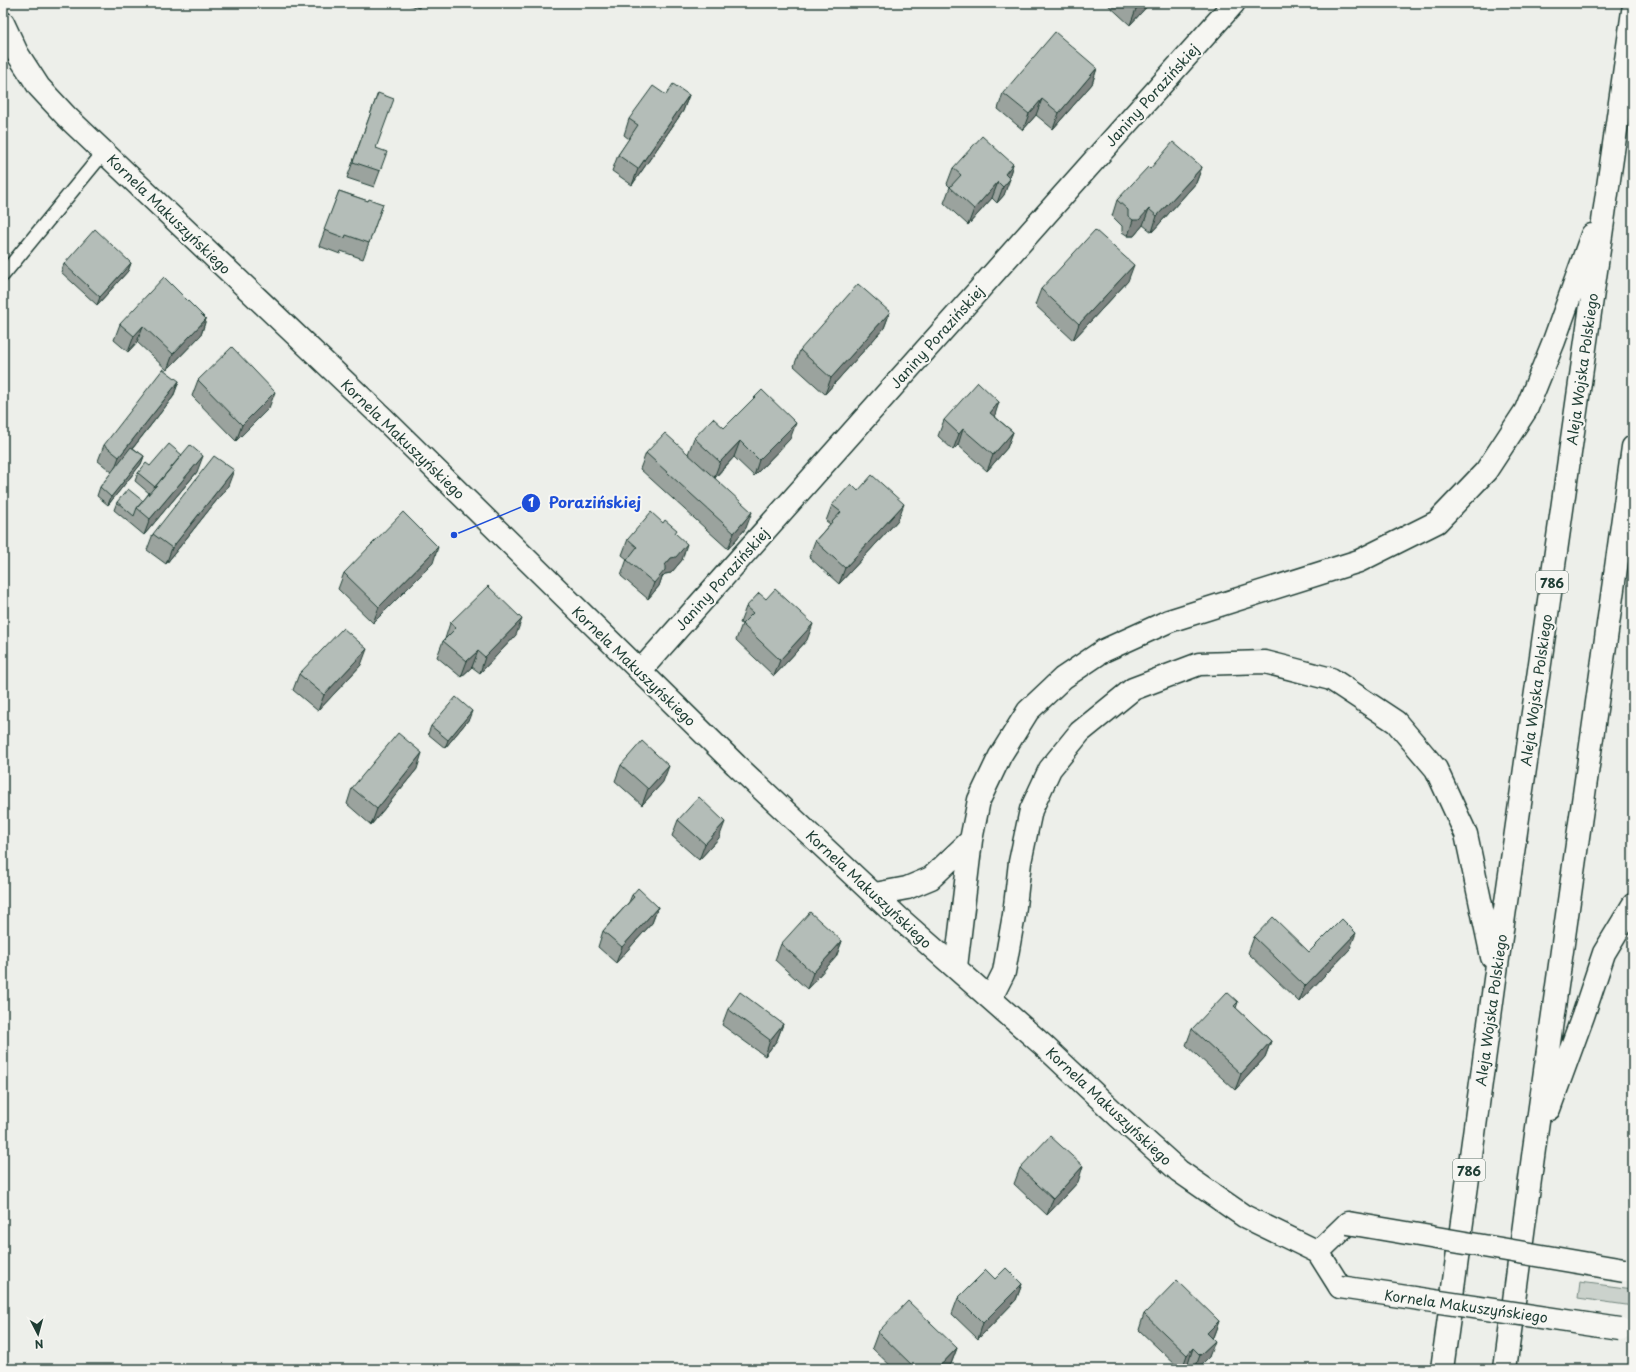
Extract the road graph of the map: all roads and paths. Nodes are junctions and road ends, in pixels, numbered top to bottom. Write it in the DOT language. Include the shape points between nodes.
graph roads {
  1 [pos="1234,3"];
  2 [pos="1633,11"];
  3 [pos="3,22"];
  4 [pos="104,152"];
  5 [pos="1608,192"];
  6 [pos="3,275"];
  7 [pos="1633,447"];
  8 [pos="640,671"];
  9 [pos="971,840"];
  10 [pos="875,894"];
  11 [pos="1633,906"];
  12 [pos="956,967"];
  13 [pos="1496,972"];
  14 [pos="991,998"];
  15 [pos="1534,1149"];
  16 [pos="1318,1252"];
  17 [pos="1629,1271"];
  18 [pos="1626,1330"];
  19 [pos="1442,1369"];
  20 [pos="1505,1369"];
  1 -- 8 [label="main road, Janiny Porazińskiej"];
  2 -- 5 [label="main road, Aleja Wojska Polskiego / 786"];
  3 -- 4 [label="main road, Kornela Makuszyńskiego" via="39,87"];
  4 -- 6 [label="lane"];
  4 -- 8 [label="main road, Kornela Makuszyńskiego" via="383,418"];
  5 -- 9 [label="main road" via="1526,410 1486,470 1437,522 1359,561 1169,621 1103,651 1062,678 1028,711 1000,756 979,800"];
  5 -- 13 [label="main road, Aleja Wojska Polskiego / 786"];
  7 -- 15 [label="main road"];
  8 -- 10 [label="main road, Kornela Makuszyńskiego" via="736,765"];
  9 -- 10 [label="main road" via="931,878 907,888"];
  9 -- 12 [label="main road"];
  10 -- 12 [label="main road, Kornela Makuszyńskiego"];
  11 -- 15 [label="main road" via="1604,953"];
  12 -- 14 [label="main road, Kornela Makuszyńskiego"];
  13 -- 14 [label="main road" via="1466,834 1436,769 1396,722 1331,679 1265,662 1199,664 1133,689 1080,732 1050,769 1031,810 1020,862 1004,972"];
  13 -- 19 [label="main road, Aleja Wojska Polskiego / 786"];
  14 -- 16 [label="main road, Kornela Makuszyńskiego" via="1179,1170 1244,1216"];
  15 -- 20 [label="main road"];
  16 -- 17 [label="main road, bridge" via="1348,1223"];
  16 -- 18 [label="main road, Kornela Makuszyńskiego, bridge" via="1340,1287"];
}
